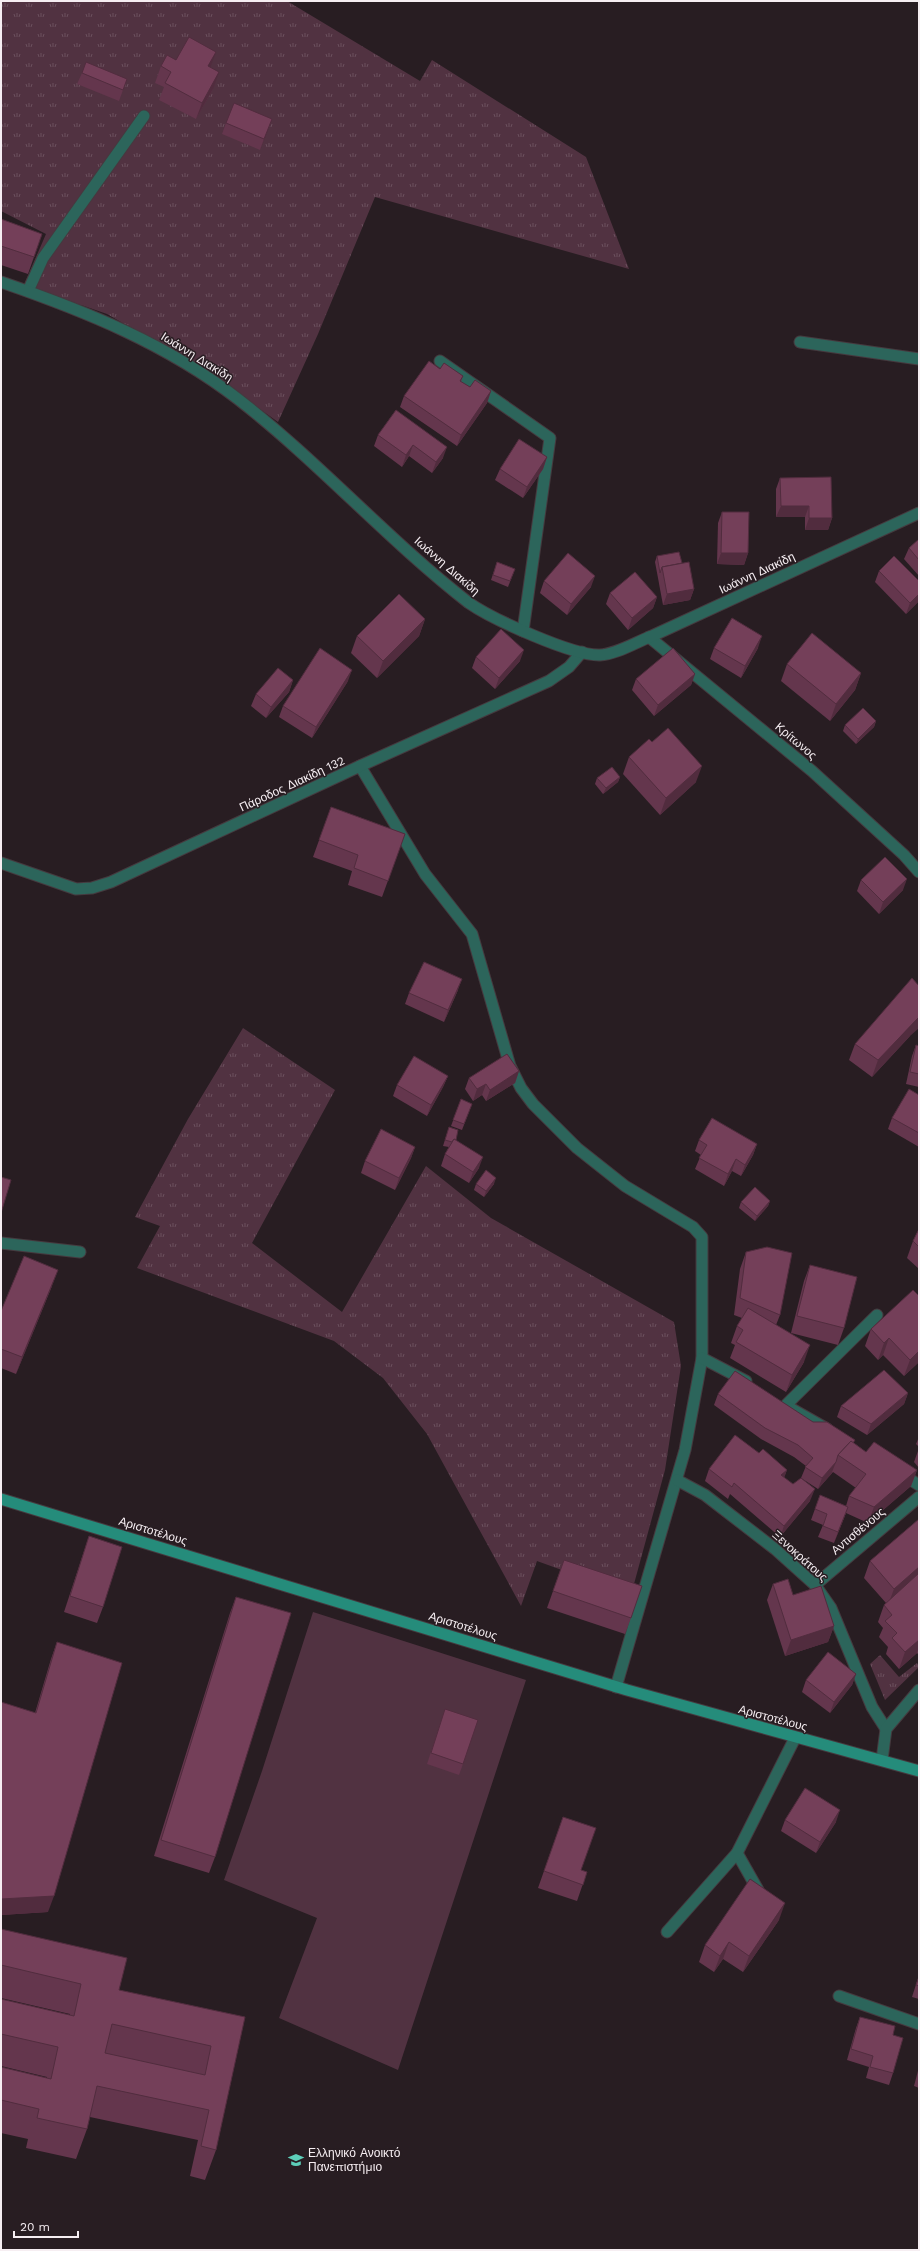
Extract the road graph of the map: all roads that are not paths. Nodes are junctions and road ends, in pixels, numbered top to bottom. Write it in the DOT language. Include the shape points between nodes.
graph roads {
  1 [pos="144,116"];
  2 [pos="1,282"];
  3 [pos="28,291"];
  4 [pos="800,342"];
  5 [pos="919,360"];
  6 [pos="440,361"];
  7 [pos="919,513"];
  8 [pos="523,631"];
  9 [pos="648,637"];
  10 [pos="582,652"];
  11 [pos="360,766"];
  12 [pos="1,863"];
  13 [pos="919,872"];
  14 [pos="1,1243"];
  15 [pos="80,1252"];
  16 [pos="877,1315"];
  17 [pos="702,1358"];
  18 [pos="755,1387"];
  19 [pos="776,1400"];
  20 [pos="786,1406"];
  21 [pos="839,1437"];
  22 [pos="892,1469"];
  23 [pos="678,1480"];
  24 [pos="919,1485"];
  25 [pos="919,1497"];
  26 [pos="1,1500"];
  27 [pos="815,1585"];
  28 [pos="616,1687"];
  29 [pos="919,1690"];
  30 [pos="886,1729"];
  31 [pos="795,1738"];
  32 [pos="882,1760"];
  33 [pos="919,1771"];
  34 [pos="737,1853"];
  35 [pos="758,1890"];
  36 [pos="667,1932"];
  37 [pos="839,1996"];
  38 [pos="919,2024"];
  1 -- 3 [label="street" via="43,258"];
  2 -- 3 [label="street, Ιωάννη Διακίδη"];
  3 -- 8 [label="street, Ιωάννη Διακίδη" via="108,322 208,378 276,431 458,594 479,610"];
  4 -- 5 [label="street"];
  6 -- 8 [label="street" via="550,438"];
  7 -- 9 [label="street, Ιωάννη Διακίδη"];
  8 -- 10 [label="street, Ιωάννη Διακίδη"];
  9 -- 10 [label="street, Ιωάννη Διακίδη" via="610,653"];
  9 -- 13 [label="street, Κρίτωνος" via="812,771 904,855"];
  10 -- 11 [label="street, Πάροδος Διακίδη 132" via="569,667 549,681"];
  11 -- 12 [label="street, Πάροδος Διακίδη 132" via="147,866 92,888 66,887"];
  11 -- 17 [label="street" via="425,874 472,934 510,1066 521,1088 533,1104 577,1148 625,1186 693,1227 702,1237"];
  14 -- 15 [label="street"];
  16 -- 20 [label="street"];
  17 -- 18 [label="street"];
  17 -- 23 [label="street"];
  19 -- 20 [label="street"];
  20 -- 21 [label="street"];
  22 -- 24 [label="street"];
  23 -- 27 [label="street, Ξενοκράτους" via="734,1517"];
  23 -- 28 [label="street"];
  25 -- 27 [label="street, Αντισθένους"];
  26 -- 28 [label="main road, Αριστοτέλους"];
  27 -- 30 [label="street, Ξενοκράτους" via="829,1604 872,1707"];
  28 -- 31 [label="main road, Αριστοτέλους"];
  29 -- 30 [label="street"];
  30 -- 32 [label="street"];
  31 -- 32 [label="main road, Αριστοτέλους"];
  31 -- 34 [label="street"];
  32 -- 33 [label="main road, Αριστοτέλους"];
  34 -- 35 [label="street"];
  34 -- 36 [label="street"];
  37 -- 38 [label="street"];
}
